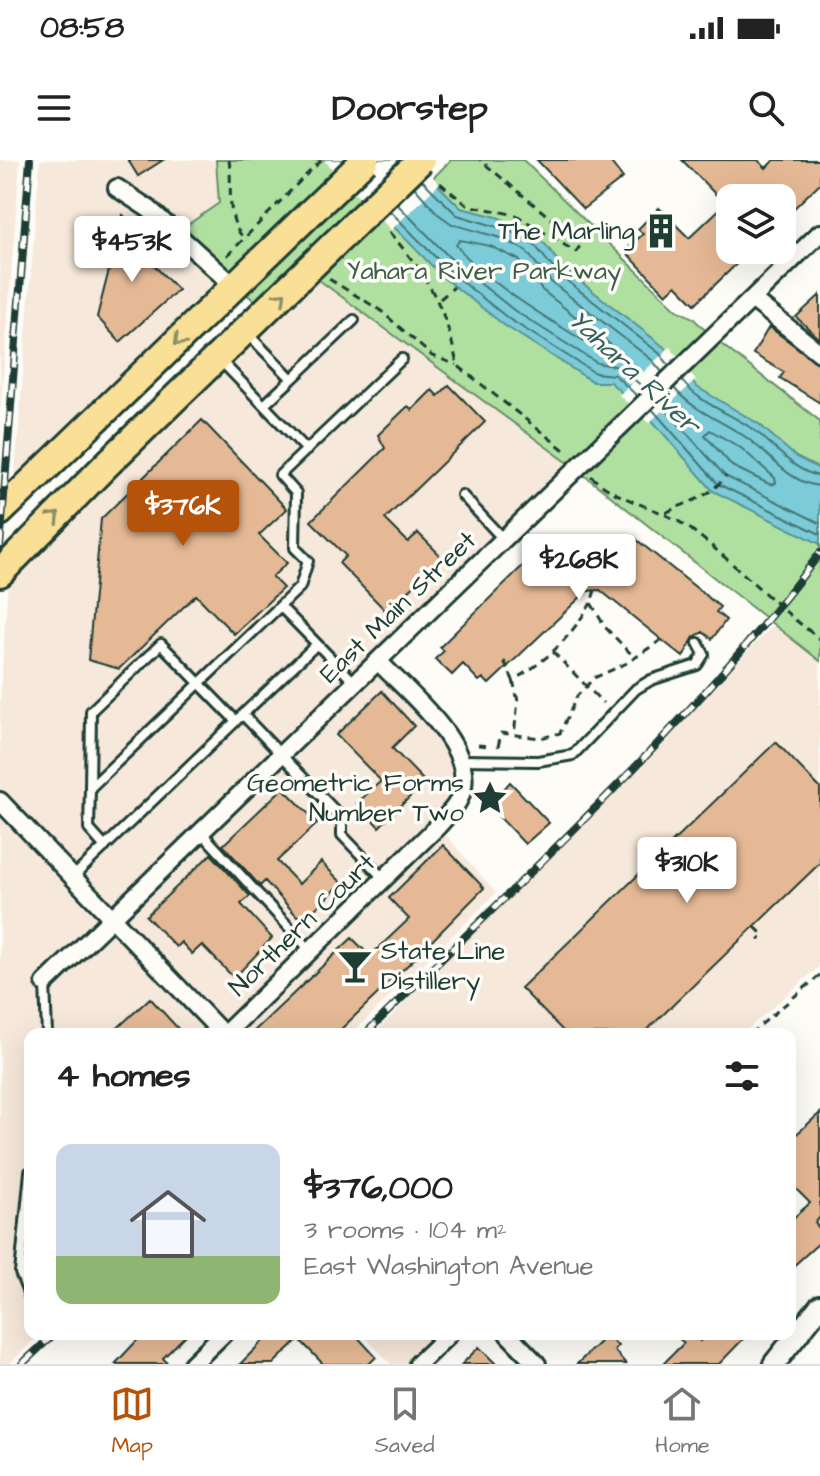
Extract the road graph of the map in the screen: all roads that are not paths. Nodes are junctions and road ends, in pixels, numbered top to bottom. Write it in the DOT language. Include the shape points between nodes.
graph roads {
  1 [pos="365,160"];
  2 [pos="421,160"];
  3 [pos="117,188"];
  4 [pos="820,233"];
  5 [pos="235,287"];
  6 [pos="752,299"];
  7 [pos="354,320"];
  8 [pos="245,332"];
  9 [pos="820,353"];
  10 [pos="218,357"];
  11 [pos="402,359"];
  12 [pos="292,379"];
  13 [pos="264,405"];
  14 [pos="307,450"];
  15 [pos="462,495"];
  16 [pos="0,512"];
  17 [pos="503,539"];
  18 [pos="0,573"];
  19 [pos="280,606"];
  20 [pos="698,643"];
  21 [pos="317,644"];
  22 [pos="378,661"];
  23 [pos="199,683"];
  24 [pos="355,683"];
  25 [pos="239,718"];
  26 [pos="281,755"];
  27 [pos="461,760"];
  28 [pos="90,788"];
  29 [pos="0,801"];
  30 [pos="201,832"];
  31 [pos="105,847"];
  32 [pos="73,878"];
  33 [pos="384,879"];
  34 [pos="111,918"];
  35 [pos="310,951"];
  36 [pos="45,983"];
  37 [pos="47,1028"];
  38 [pos="218,1028"];
  39 [pos="230,1028"];
  40 [pos="24,1233"];
  41 [pos="24,1283"];
  42 [pos="820,1306"];
  43 [pos="796,1336"];
  44 [pos="217,1340"];
  45 [pos="443,1340"];
  46 [pos="514,1340"];
  47 [pos="793,1340"];
  48 [pos="192,1364"];
  49 [pos="418,1364"];
  50 [pos="537,1364"];
  51 [pos="774,1364"];
  1 -- 5 [label="main road, bridge"];
  8 -- 2 [label="main road, one-way, bridge"];
  3 -- 5 [label="street" via="149,209"];
  4 -- 6 [label="street, East Main Street"];
  5 -- 16 [label="main road, one-way"];
  6 -- 9 [label="street"];
  6 -- 17 [label="street, East Main Street"];
  7 -- 12 [label="lane"];
  8 -- 10 [label="main road"];
  8 -- 12 [label="lane"];
  10 -- 13 [label="lane"];
  18 -- 10 [label="main road, one-way"];
  11 -- 14 [label="lane"];
  12 -- 13 [label="lane"];
  13 -- 14 [label="lane"];
  14 -- 19 [label="lane" via="280,475 296,493 295,548 308,561 300,587"];
  15 -- 17 [label="lane"];
  17 -- 22 [label="street, East Main Street"];
  19 -- 21 [label="lane"];
  19 -- 23 [label="lane"];
  20 -- 27 [label="lane" via="704,654 697,665 651,680 573,755 538,761"];
  21 -- 24 [label="lane"];
  21 -- 25 [label="lane"];
  22 -- 24 [label="street, East Main Street"];
  22 -- 27 [label="street" via="457,746"];
  23 -- 25 [label="lane"];
  23 -- 28 [label="lane"];
  23 -- 28 [label="lane" via="161,644 131,672 91,711"];
  24 -- 26 [label="street, East Main Street"];
  25 -- 26 [label="lane"];
  25 -- 31 [label="lane"];
  26 -- 30 [label="street, East Main Street"];
  26 -- 33 [label="lane" via="342,818 342,835"];
  27 -- 33 [label="street, Northern Court" via="465,773 454,808"];
  28 -- 31 [label="lane" via="89,829"];
  29 -- 32 [label="street"];
  30 -- 34 [label="street, East Main Street"];
  30 -- 35 [label="lane"];
  31 -- 32 [label="lane"];
  32 -- 34 [label="street"];
  33 -- 35 [label="street, Northern Court"];
  34 -- 36 [label="street, East Main Street"];
  34 -- 38 [label="street"];
  35 -- 39 [label="street, Northern Court"];
  36 -- 37 [label="lane"];
  40 -- 41 [label="lane"];
  42 -- 43 [label="street"];
  44 -- 48 [label="street"];
  45 -- 49 [label="street"];
  46 -- 50 [label="street"];
  47 -- 51 [label="street"];
}
